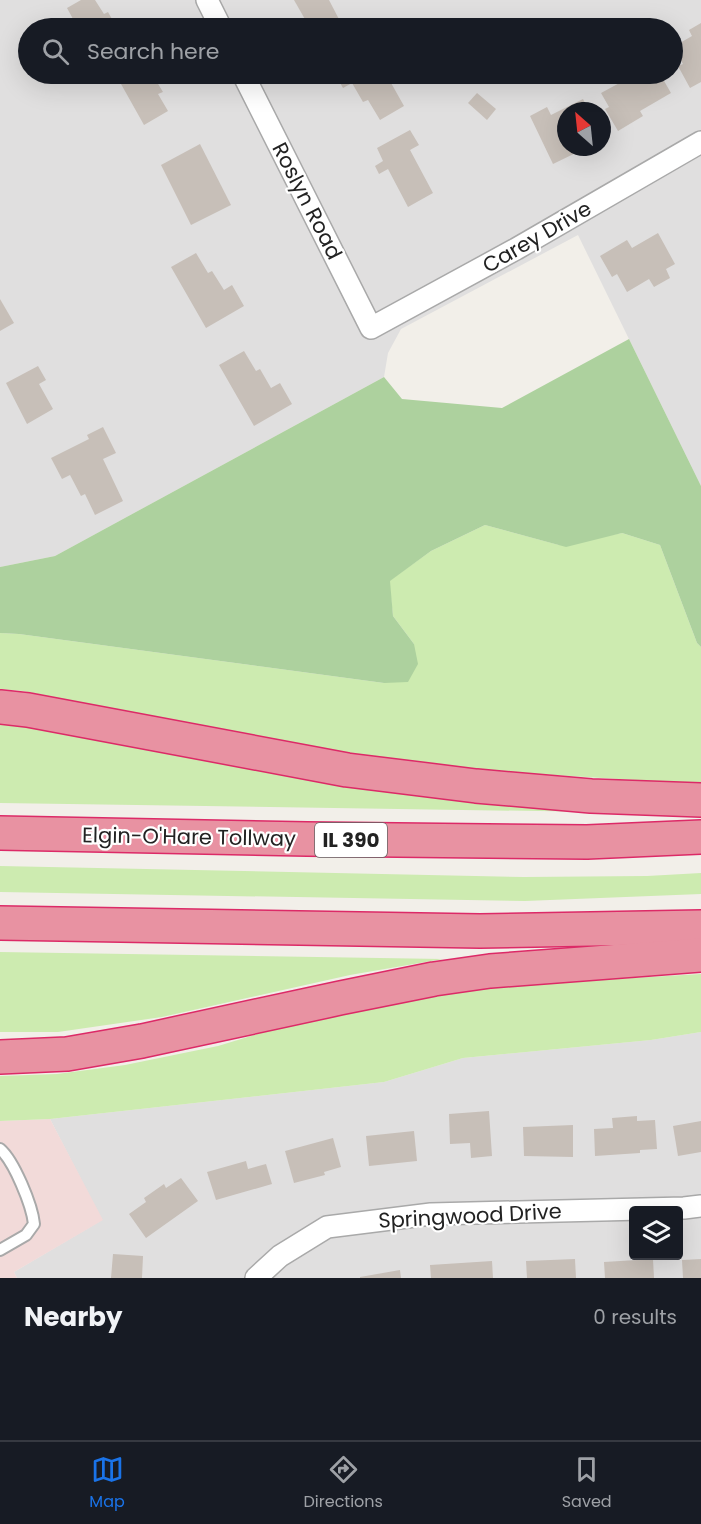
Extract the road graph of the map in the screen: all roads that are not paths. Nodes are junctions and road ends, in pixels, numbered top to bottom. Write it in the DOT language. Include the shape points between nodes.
graph roads {
  1 [pos="207,0"];
  2 [pos="216,18"];
  3 [pos="248,84"];
  4 [pos="701,142"];
  5 [pos="371,328"];
  6 [pos="0,707"];
  7 [pos="701,800"];
  8 [pos="0,833"];
  9 [pos="701,837"];
  10 [pos="0,923"];
  11 [pos="701,927"];
  12 [pos="701,955"];
  13 [pos="0,1056"];
  14 [pos="0,1149"];
  15 [pos="701,1206"];
  16 [pos="0,1250"];
  17 [pos="256,1278"];
  1 -- 2 [label="street"];
  3 -- 5 [label="street, Roslyn Road"];
  4 -- 5 [label="street, Carey Drive"];
  6 -- 7 [label="highway" via="346,770 591,796"];
  8 -- 9 [label="highway, Elgin-O'Hare Tollway / IL 390" via="587,842"];
  10 -- 11 [label="highway" via="480,931"];
  12 -- 13 [label="highway" via="434,979 142,1041 67,1054"];
  14 -- 16 [label="lane" via="33,1212 34,1224 26,1235"];
  15 -- 17 [label="street, Springwood Drive" via="431,1214 327,1227 280,1256"];
}
